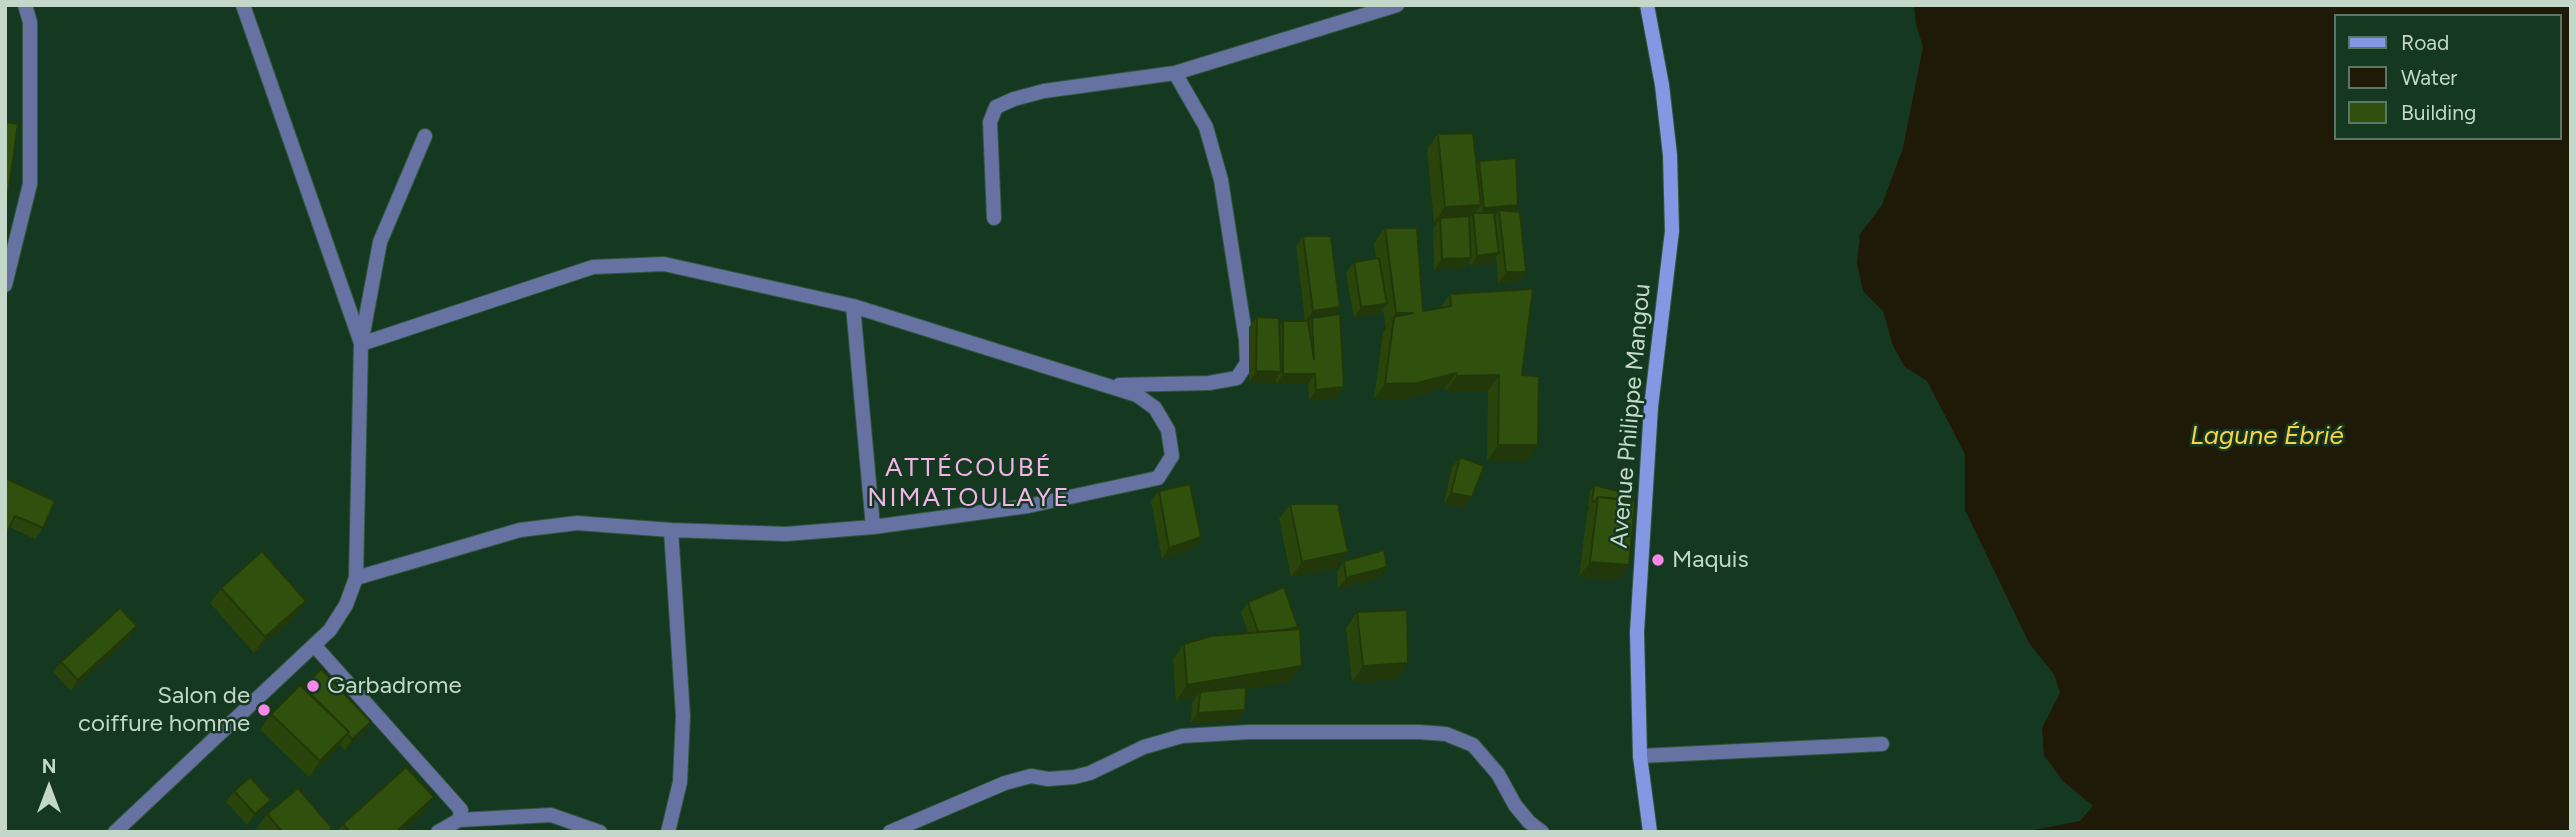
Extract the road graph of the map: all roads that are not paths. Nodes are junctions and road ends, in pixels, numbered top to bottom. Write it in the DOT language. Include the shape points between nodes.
graph roads {
  1 [pos="25,5"];
  2 [pos="243,5"];
  3 [pos="1397,5"];
  4 [pos="1647,5"];
  5 [pos="1175,73"];
  6 [pos="425,136"];
  7 [pos="994,218"];
  8 [pos="5,285"];
  9 [pos="853,306"];
  10 [pos="361,344"];
  11 [pos="1104,385"];
  12 [pos="873,527"];
  13 [pos="671,530"];
  14 [pos="356,578"];
  15 [pos="314,645"];
  16 [pos="1882,744"];
  17 [pos="1640,757"];
  18 [pos="459,820"];
  19 [pos="115,832"];
  20 [pos="438,832"];
  21 [pos="600,832"];
  22 [pos="668,832"];
  23 [pos="890,832"];
  24 [pos="1542,832"];
  25 [pos="1650,832"];
  1 -- 8 [label="street" via="30,35 30,184"];
  2 -- 10 [label="street"];
  3 -- 5 [label="street"];
  4 -- 17 [label="street, Avenue Philippe Mangou" via="1670,155 1672,231 1643,515 1637,632"];
  5 -- 7 [label="street" via="1044,91 996,107 990,122"];
  5 -- 11 [label="street" via="1206,127 1221,180 1247,363 1237,378 1209,383"];
  6 -- 10 [label="street" via="380,242"];
  9 -- 10 [label="street" via="664,264 593,267"];
  9 -- 11 [label="street"];
  9 -- 12 [label="street"];
  10 -- 14 [label="street"];
  11 -- 12 [label="street" via="1138,395 1155,408 1168,430 1172,456 1158,478 1028,506"];
  12 -- 13 [label="street" via="786,534"];
  13 -- 14 [label="street" via="576,523 520,530"];
  13 -- 22 [label="street" via="683,716 680,782"];
  14 -- 15 [label="street" via="346,606"];
  15 -- 18 [label="street" via="461,810"];
  15 -- 19 [label="street"];
  16 -- 17 [label="street"];
  17 -- 25 [label="street, Avenue Philippe Mangou"];
  18 -- 20 [label="street"];
  18 -- 21 [label="street" via="551,815"];
  23 -- 24 [label="street" via="1005,783 1031,775 1048,779 1090,773 1144,747 1182,736 1419,732 1446,734 1473,745 1498,774 1515,805"];
}
